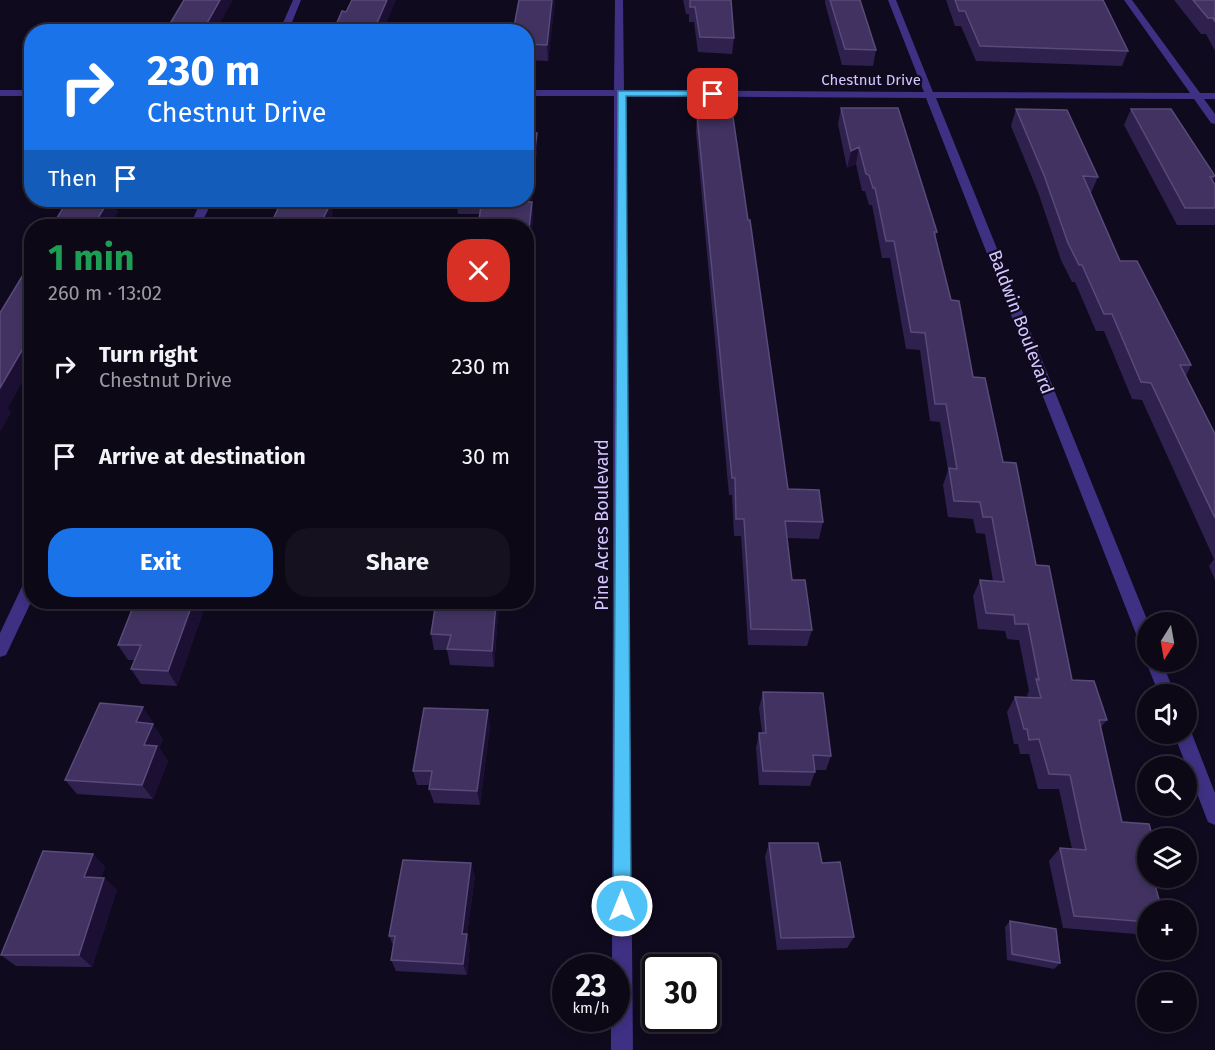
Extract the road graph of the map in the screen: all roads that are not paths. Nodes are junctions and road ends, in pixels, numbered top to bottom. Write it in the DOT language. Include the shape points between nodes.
graph roads {
  1 [pos="297,0"];
  2 [pos="619,0"];
  3 [pos="892,0"];
  4 [pos="1128,0"];
  5 [pos="286,24"];
  6 [pos="0,93"];
  7 [pos="24,93"];
  8 [pos="534,93"];
  9 [pos="621,93"];
  10 [pos="931,95"];
  11 [pos="1197,96"];
  12 [pos="1215,96"];
  13 [pos="1215,121"];
  14 [pos="24,599"];
  15 [pos="1137,616"];
  16 [pos="0,650"];
  17 [pos="1187,744"];
  18 [pos="1215,816"];
  19 [pos="622,1050"];
  1 -- 5 [label="street"];
  2 -- 9 [label="street, Pine Acres Boulevard"];
  3 -- 10 [label="street, Baldwin Boulevard"];
  4 -- 11 [label="street"];
  6 -- 7 [label="street"];
  8 -- 9 [label="street, Chestnut Drive"];
  9 -- 10 [label="street, Chestnut Drive"];
  9 -- 19 [label="street, Pine Acres Boulevard"];
  10 -- 11 [label="street, Chestnut Drive"];
  10 -- 15 [label="street, Baldwin Boulevard"];
  11 -- 12 [label="street, Chestnut Drive"];
  11 -- 13 [label="street"];
  14 -- 16 [label="street"];
  17 -- 18 [label="street"];
}
